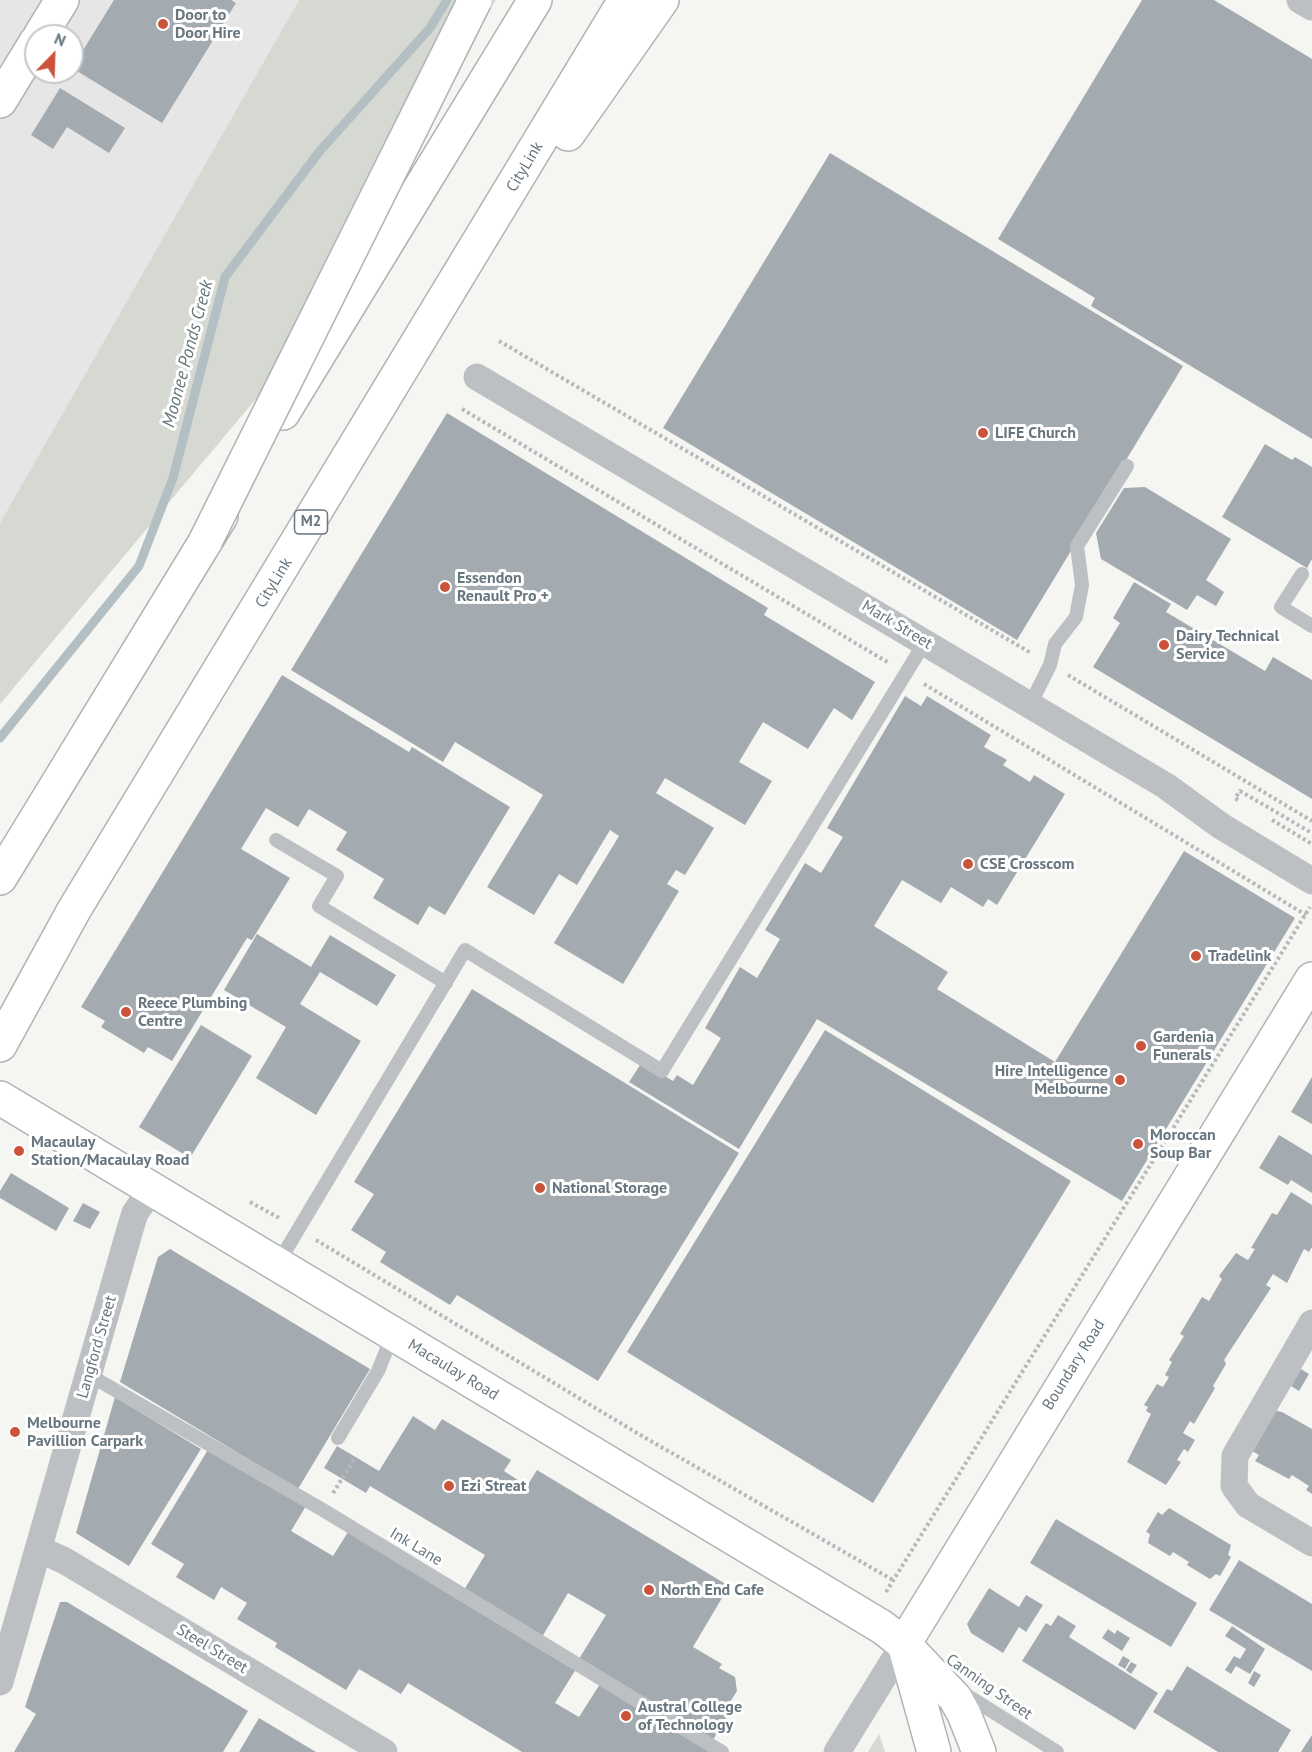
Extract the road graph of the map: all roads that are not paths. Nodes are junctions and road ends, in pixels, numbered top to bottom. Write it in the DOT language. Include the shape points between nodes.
graph roads {
  1 [pos="62,0"];
  2 [pos="475,0"];
  3 [pos="535,0"];
  4 [pos="625,0"];
  5 [pos="662,0"];
  6 [pos="1300,0"];
  7 [pos="1312,7"];
  8 [pos="47,24"];
  9 [pos="24,59"];
  10 [pos="4,87"];
  11 [pos="404,369"];
  12 [pos="477,377"];
  13 [pos="1127,466"];
  14 [pos="206,540"];
  15 [pos="1302,574"];
  16 [pos="1312,626"];
  17 [pos="925,642"];
  18 [pos="1030,705"];
  19 [pos="276,840"];
  20 [pos="0,878"];
  21 [pos="1312,881"];
  22 [pos="1312,979"];
  23 [pos="446,983"];
  24 [pos="0,1045"];
  25 [pos="0,1098"];
  26 [pos="152,1189"];
  27 [pos="277,1265"];
  28 [pos="1312,1323"];
  29 [pos="393,1334"];
  30 [pos="89,1376"];
  31 [pos="338,1438"];
  32 [pos="1312,1543"];
  33 [pos="39,1549"];
  34 [pos="904,1644"];
  35 [pos="0,1682"];
  36 [pos="384,1752"];
  37 [pos="722,1752"];
  38 [pos="837,1752"];
  39 [pos="934,1752"];
  40 [pos="979,1752"];
  41 [pos="1057,1752"];
  1 -- 8 [label="main road"];
  2 -- 14 [label="main road, bridge"];
  3 -- 14 [label="main road, bridge"];
  4 -- 11 [label="main road, CityLink / M2"];
  5 -- 11 [label="main road"];
  6 -- 7 [label="street"];
  9 -- 10 [label="main road"];
  11 -- 24 [label="main road, CityLink / M2" via="74,910"];
  12 -- 17 [label="street, Mark Street"];
  13 -- 18 [label="lane" via="1077,546 1082,585 1076,617 1055,644"];
  14 -- 20 [label="main road"];
  15 -- 16 [label="lane" via="1281,607"];
  17 -- 18 [label="street, Mark Street"];
  17 -- 23 [label="lane" via="662,1071 465,950"];
  18 -- 21 [label="street, Mark Street" via="1166,786 1221,826"];
  19 -- 23 [label="lane" via="337,876 319,906"];
  22 -- 34 [label="main road, Boundary Road"];
  23 -- 27 [label="lane"];
  25 -- 26 [label="main road, Macaulay Road"];
  26 -- 27 [label="main road, Macaulay Road"];
  26 -- 30 [label="street, Langford Street" via="135,1214"];
  27 -- 29 [label="main road, Macaulay Road"];
  28 -- 32 [label="street" via="1235,1456 1234,1486 1248,1506"];
  29 -- 31 [label="lane" via="378,1371"];
  29 -- 34 [label="main road, Macaulay Road"];
  30 -- 33 [label="street, Langford Street"];
  30 -- 37 [label="lane, Ink Lane" via="323,1510"];
  33 -- 35 [label="street, Langford Street"];
  33 -- 36 [label="street, Steel Street"];
  34 -- 38 [label="street, Boundary Road"];
  34 -- 39 [label="main road"];
  34 -- 40 [label="main road, Macaulay Road" via="955,1698"];
  34 -- 41 [label="lane, Canning Street" via="970,1698"];
}
